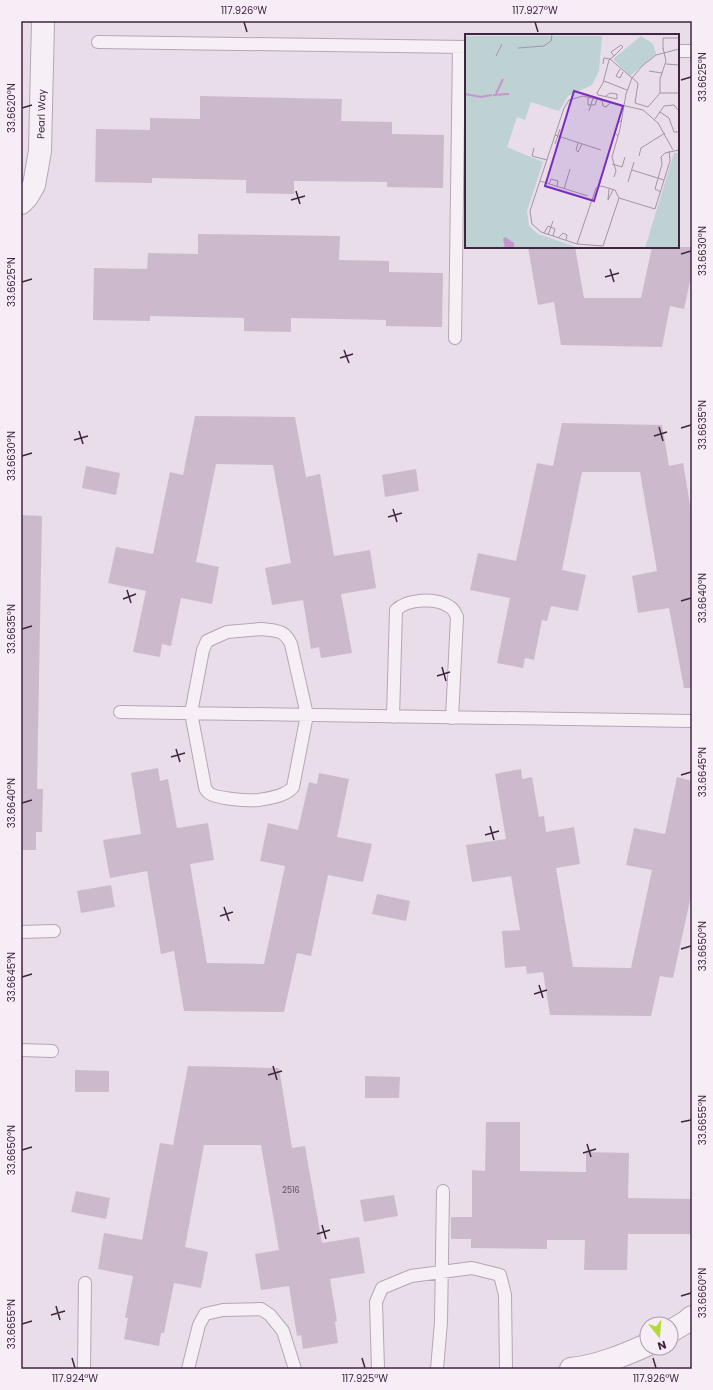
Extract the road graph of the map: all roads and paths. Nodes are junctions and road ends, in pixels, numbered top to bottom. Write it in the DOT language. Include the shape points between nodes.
graph roads {
  1 [pos="43,21"];
  2 [pos="98,42"];
  3 [pos="462,47"];
  4 [pos="679,51"];
  5 [pos="692,51"];
  6 [pos="21,203"];
  7 [pos="455,338"];
  8 [pos="120,712"];
  9 [pos="191,713"];
  10 [pos="307,715"];
  11 [pos="393,717"];
  12 [pos="452,718"];
  13 [pos="692,721"];
  14 [pos="54,931"];
  15 [pos="21,932"];
  16 [pos="21,1050"];
  17 [pos="52,1051"];
  18 [pos="443,1192"];
  19 [pos="443,1271"];
  20 [pos="85,1283"];
  21 [pos="692,1317"];
  22 [pos="679,1326"];
  23 [pos="639,1348"];
  24 [pos="84,1369"];
  25 [pos="188,1369"];
  26 [pos="295,1369"];
  27 [pos="378,1369"];
  28 [pos="437,1369"];
  29 [pos="506,1369"];
  30 [pos="571,1369"];
  1 -- 6 [label="street, Pearl Way" via="40,150 34,185"];
  2 -- 3 [label="lane"];
  3 -- 7 [label="lane"];
  4 -- 5 [label="lane"];
  8 -- 9 [label="lane"];
  9 -- 10 [label="lane"];
  9 -- 10 [label="lane" via="207,641 227,632 261,629 283,633 288,637"];
  9 -- 10 [label="lane" via="207,792 228,798 257,800 286,793 293,787"];
  10 -- 11 [label="lane"];
  11 -- 12 [label="lane"];
  11 -- 12 [label="lane" via="396,610 400,606 419,600 440,602 449,606 457,617"];
  12 -- 13 [label="lane"];
  14 -- 15 [label="lane"];
  16 -- 17 [label="lane"];
  18 -- 19 [label="lane"];
  19 -- 27 [label="lane" via="411,1276 382,1288 376,1302"];
  19 -- 28 [label="lane"];
  19 -- 29 [label="lane" via="472,1268 500,1275 505,1295"];
  20 -- 24 [label="lane"];
  21 -- 22 [label="street"];
  23 -- 30 [label="street" via="619,1357"];
  25 -- 26 [label="lane" via="199,1325 205,1314 223,1310 261,1309 270,1315 283,1332"];
}
